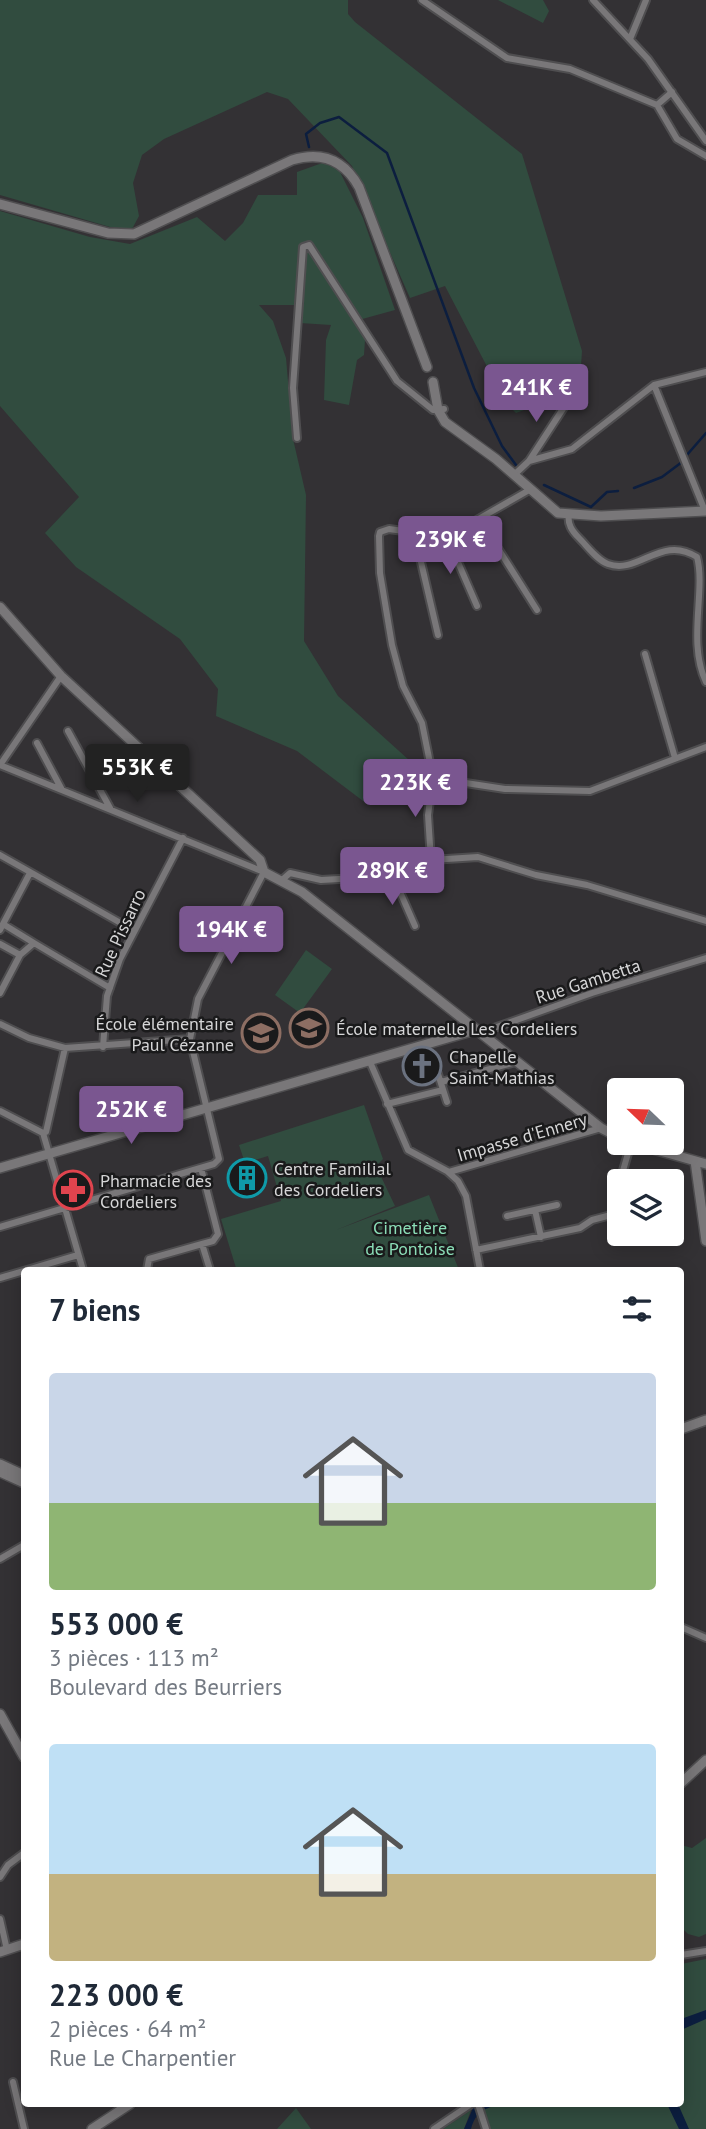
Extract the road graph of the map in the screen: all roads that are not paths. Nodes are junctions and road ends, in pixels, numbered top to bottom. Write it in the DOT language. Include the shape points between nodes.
graph roads {
  1 [pos="422,0"];
  2 [pos="593,0"];
  3 [pos="646,0"];
  4 [pos="630,39"];
  5 [pos="672,92"];
  6 [pos="657,105"];
  7 [pos="706,141"];
  8 [pos="706,156"];
  9 [pos="0,204"];
  10 [pos="706,372"];
  11 [pos="654,385"];
  12 [pos="569,392"];
  13 [pos="441,410"];
  14 [pos="297,438"];
  15 [pos="529,461"];
  16 [pos="511,473"];
  17 [pos="531,489"];
  18 [pos="705,511"];
  19 [pos="569,514"];
  20 [pos="480,520"];
  21 [pos="414,532"];
  22 [pos="447,537"];
  23 [pos="477,606"];
  24 [pos="0,607"];
  25 [pos="537,610"];
  26 [pos="438,635"];
  27 [pos="645,654"];
  28 [pos="61,676"];
  29 [pos="706,682"];
  30 [pos="68,731"];
  31 [pos="37,743"];
  32 [pos="706,747"];
  33 [pos="675,758"];
  34 [pos="0,765"];
  35 [pos="433,778"];
  36 [pos="61,788"];
  37 [pos="110,808"];
  38 [pos="183,838"];
  39 [pos="0,855"];
  40 [pos="431,860"];
  41 [pos="264,872"];
  42 [pos="30,873"];
  43 [pos="393,876"];
  44 [pos="282,880"];
  45 [pos="706,921"];
  46 [pos="415,926"];
  47 [pos="1,927"];
  48 [pos="133,930"];
  49 [pos="34,943"];
  50 [pos="0,944"];
  51 [pos="20,955"];
  52 [pos="706,958"];
  53 [pos="110,988"];
  54 [pos="0,993"];
  55 [pos="0,1024"];
  56 [pos="478,1032"];
  57 [pos="190,1039"];
  58 [pos="103,1046"];
  59 [pos="65,1048"];
  60 [pos="370,1062"];
  61 [pos="516,1062"];
  62 [pos="438,1071"];
  63 [pos="442,1086"];
  64 [pos="447,1102"];
  65 [pos="387,1104"];
  66 [pos="205,1109"];
  67 [pos="0,1111"];
  68 [pos="601,1128"];
  69 [pos="607,1131"];
  70 [pos="43,1133"];
  71 [pos="48,1154"];
  72 [pos="674,1155"];
  73 [pos="695,1161"];
  74 [pos="706,1164"];
  75 [pos="0,1168"];
  76 [pos="201,1168"];
  77 [pos="449,1172"];
  78 [pos="557,1205"];
  79 [pos="63,1208"];
  80 [pos="535,1210"];
  81 [pos="507,1216"];
  82 [pos="607,1216"];
  83 [pos="0,1227"];
  84 [pos="541,1237"];
  85 [pos="706,1241"];
  86 [pos="202,1244"];
  87 [pos="476,1250"];
  88 [pos="78,1255"];
  89 [pos="37,1267"];
  90 [pos="82,1267"];
  91 [pos="148,1267"];
  92 [pos="209,1267"];
  93 [pos="479,1267"];
  94 [pos="21,1272"];
  95 [pos="0,1278"];
  96 [pos="706,1420"];
  97 [pos="684,1428"];
  98 [pos="0,1464"];
  99 [pos="0,1472"];
  100 [pos="21,1474"];
  101 [pos="21,1482"];
  102 [pos="21,1547"];
  103 [pos="1,1558"];
  104 [pos="684,1628"];
  105 [pos="706,1638"];
  106 [pos="0,1714"];
  107 [pos="21,1751"];
  108 [pos="706,1760"];
  109 [pos="684,1780"];
  110 [pos="21,1855"];
  111 [pos="0,1877"];
  112 [pos="0,1919"];
  113 [pos="21,1945"];
  114 [pos="3,1951"];
  115 [pos="706,1951"];
  116 [pos="684,1955"];
  117 [pos="13,2082"];
  118 [pos="125,2107"];
  119 [pos="467,2107"];
  120 [pos="479,2107"];
  121 [pos="24,2129"];
  122 [pos="92,2129"];
  123 [pos="435,2129"];
  124 [pos="486,2129"];
  1 -- 6 [label="street" via="508,58 570,69"];
  2 -- 4 [label="street"];
  3 -- 4 [label="street"];
  4 -- 5 [label="street"];
  5 -- 6 [label="street"];
  5 -- 7 [label="street"];
  6 -- 8 [label="street" via="677,139"];
  9 -- 13 [label="street" via="108,233 128,234 151,228 292,160 313,155 334,160 351,173 367,206"];
  10 -- 11 [label="street"];
  11 -- 15 [label="street" via="572,449"];
  11 -- 18 [label="street"];
  12 -- 15 [label="street" via="570,398"];
  13 -- 14 [label="street" via="432,410 397,381 309,244 303,247 293,388"];
  13 -- 16 [label="street" via="460,432"];
  15 -- 16 [label="street"];
  16 -- 17 [label="street"];
  17 -- 19 [label="street" via="554,510"];
  17 -- 20 [label="street"];
  18 -- 19 [label="street"];
  19 -- 29 [label="street" via="573,533 607,564 621,565 672,548 697,557 705,574 698,642"];
  20 -- 22 [label="street"];
  20 -- 25 [label="street"];
  21 -- 22 [label="street"];
  21 -- 26 [label="street"];
  21 -- 35 [label="street" via="380,532 380,573 403,686 422,723"];
  22 -- 23 [label="street"];
  24 -- 28 [label="street"];
  27 -- 33 [label="street"];
  28 -- 34 [label="street"];
  28 -- 41 [label="street" via="260,860"];
  30 -- 37 [label="street"];
  31 -- 36 [label="street"];
  32 -- 33 [label="street"];
  33 -- 35 [label="street" via="590,791 505,789"];
  34 -- 36 [label="street"];
  35 -- 40 [label="street" via="428,816"];
  36 -- 37 [label="street"];
  37 -- 38 [label="street"];
  38 -- 41 [label="street"];
  38 -- 48 [label="street, Rue Pissarro"];
  39 -- 42 [label="street"];
  40 -- 43 [label="street"];
  40 -- 45 [label="street" via="478,857"];
  41 -- 44 [label="street"];
  41 -- 57 [label="street" via="198,999"];
  42 -- 47 [label="street"];
  42 -- 48 [label="street"];
  43 -- 44 [label="street" via="321,880 290,873"];
  43 -- 46 [label="street"];
  44 -- 56 [label="street"];
  47 -- 49 [label="street"];
  48 -- 53 [label="street, Rue Pissarro"];
  49 -- 51 [label="street"];
  49 -- 53 [label="street"];
  50 -- 51 [label="street"];
  51 -- 54 [label="street"];
  52 -- 56 [label="street, Rue Gambetta"];
  53 -- 58 [label="street, Rue Pissarro"];
  55 -- 59 [label="street"];
  56 -- 60 [label="street"];
  56 -- 61 [label="street"];
  57 -- 58 [label="street"];
  57 -- 66 [label="street"];
  58 -- 59 [label="street"];
  59 -- 70 [label="street"];
  60 -- 65 [label="street"];
  60 -- 66 [label="street"];
  61 -- 63 [label="street"];
  61 -- 68 [label="street"];
  62 -- 63 [label="street"];
  63 -- 64 [label="street"];
  63 -- 65 [label="street"];
  65 -- 77 [label="street" via="408,1150"];
  66 -- 71 [label="street"];
  66 -- 76 [label="street" via="219,1159"];
  67 -- 70 [label="street"];
  68 -- 69 [label="street"];
  68 -- 77 [label="street, Impasse d'Ennery"];
  70 -- 71 [label="street"];
  71 -- 75 [label="street"];
  71 -- 79 [label="street"];
  72 -- 73 [label="street"];
  73 -- 74 [label="street"];
  73 -- 85 [label="street"];
  76 -- 79 [label="street"];
  76 -- 86 [label="street" via="218,1234"];
  77 -- 87 [label="street" via="466,1196"];
  78 -- 80 [label="street"];
  79 -- 83 [label="street"];
  79 -- 88 [label="street"];
  80 -- 81 [label="street"];
  80 -- 84 [label="street"];
  82 -- 84 [label="street"];
  84 -- 87 [label="street"];
  86 -- 91 [label="street" via="149,1259"];
  86 -- 92 [label="street"];
  87 -- 93 [label="street"];
  88 -- 89 [label="street"];
  88 -- 90 [label="street"];
  94 -- 95 [label="street"];
  96 -- 97 [label="street"];
  98 -- 100 [label="street"];
  99 -- 101 [label="street"];
  102 -- 103 [label="street"];
  104 -- 105 [label="street"];
  106 -- 107 [label="street"];
  108 -- 109 [label="street"];
  110 -- 111 [label="street"];
  112 -- 114 [label="street"];
  113 -- 114 [label="street"];
  115 -- 116 [label="street"];
  117 -- 121 [label="street"];
  118 -- 122 [label="street"];
  119 -- 123 [label="street"];
  120 -- 124 [label="street"];
}
